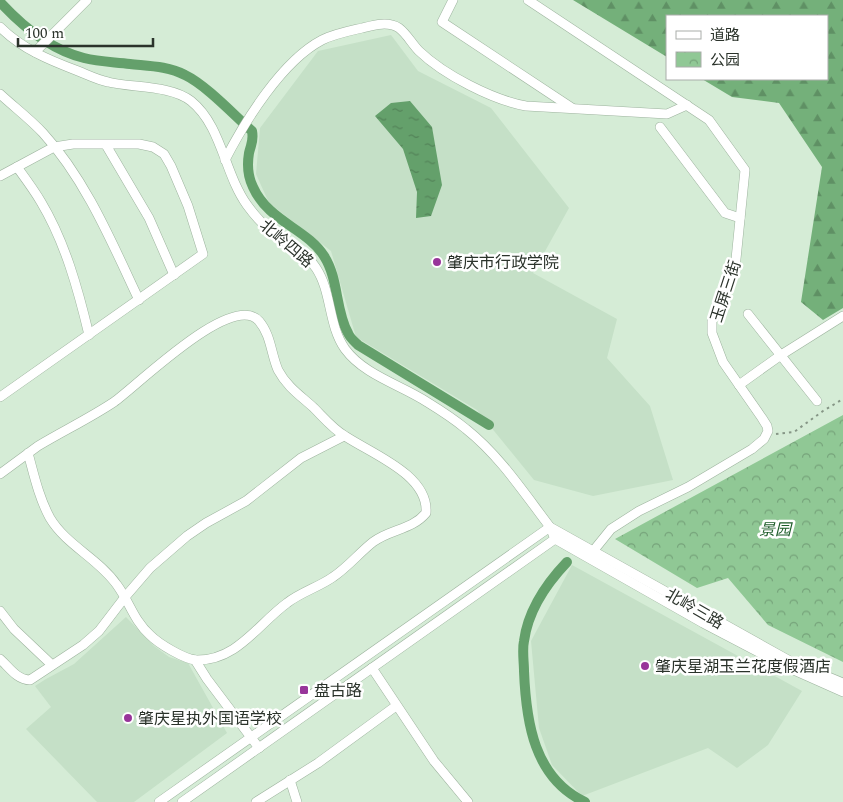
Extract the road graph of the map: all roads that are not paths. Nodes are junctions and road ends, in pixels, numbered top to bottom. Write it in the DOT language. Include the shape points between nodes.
graph roads {
  1 [pos="87,0"];
  2 [pos="453,0"];
  3 [pos="528,0"];
  4 [pos="0,27"];
  5 [pos="35,52"];
  6 [pos="0,94"];
  7 [pos="687,105"];
  8 [pos="572,108"];
  9 [pos="660,127"];
  10 [pos="106,145"];
  11 [pos="54,147"];
  12 [pos="225,160"];
  13 [pos="17,167"];
  14 [pos="0,176"];
  15 [pos="740,218"];
  16 [pos="174,275"];
  17 [pos="139,300"];
  18 [pos="748,314"];
  19 [pos="843,316"];
  20 [pos="90,335"];
  21 [pos="782,355"];
  22 [pos="739,385"];
  23 [pos="0,397"];
  24 [pos="818,401"];
  25 [pos="344,436"];
  26 [pos="28,453"];
  27 [pos="0,474"];
  28 [pos="550,527"];
  29 [pos="556,538"];
  30 [pos="594,550"];
  31 [pos="125,597"];
  32 [pos="0,611"];
  33 [pos="413,624"];
  34 [pos="420,634"];
  35 [pos="0,658"];
  36 [pos="195,660"];
  37 [pos="52,664"];
  38 [pos="372,668"];
  39 [pos="843,683"];
  40 [pos="843,692"];
  41 [pos="396,706"];
  42 [pos="251,738"];
  43 [pos="259,748"];
  44 [pos="290,780"];
  45 [pos="159,802"];
  46 [pos="182,802"];
  47 [pos="256,802"];
  48 [pos="297,802"];
  49 [pos="468,802"];
  1 -- 5 [label="street"];
  2 -- 8 [label="street" via="442,22"];
  3 -- 7 [label="street, 玉屏三街"];
  4 -- 5 [label="street, 北岭四路" via="11,38"];
  5 -- 12 [label="street, 北岭四路" via="106,82 169,91 190,101 204,115"];
  6 -- 11 [label="street"];
  7 -- 8 [label="street" via="667,114"];
  7 -- 15 [label="street, 玉屏三街" via="709,120 745,170"];
  8 -- 12 [label="street" via="526,106 490,96 431,60 399,28 378,24 323,40 306,50 285,70 250,117"];
  9 -- 15 [label="street" via="725,213"];
  10 -- 11 [label="street"];
  10 -- 16 [label="street" via="149,218"];
  10 -- 16 [label="street" via="153,147 164,154 171,166 203,254"];
  11 -- 13 [label="street"];
  11 -- 17 [label="street" via="96,212"];
  12 -- 28 [label="street, 北岭四路" via="245,202 259,220 303,253 316,267 336,335 345,350 356,361 428,402 466,429 493,453"];
  13 -- 14 [label="street"];
  13 -- 20 [label="street" via="57,233"];
  15 -- 22 [label="street, 玉屏三街" via="733,274 712,321 712,333 723,362"];
  16 -- 17 [label="street"];
  17 -- 20 [label="street"];
  18 -- 21 [label="street"];
  19 -- 21 [label="street"];
  20 -- 23 [label="street"];
  21 -- 22 [label="street"];
  21 -- 24 [label="street"];
  22 -- 30 [label="street, 玉屏三街" via="767,426 764,439 688,487 611,529"];
  25 -- 26 [label="street" via="291,389 277,368 268,336 256,319 249,315 225,320 196,336 114,402"];
  25 -- 31 [label="street" via="301,458 246,501 187,536 150,568"];
  25 -- 36 [label="street" via="413,481 424,497 426,513 413,525 374,541 333,577 289,601 237,648"];
  26 -- 27 [label="street"];
  26 -- 31 [label="street" via="44,505 54,524 100,566"];
  28 -- 29 [label="street, 北岭四路"];
  28 -- 30 [label="street, 北岭三路"];
  28 -- 33 [label="street"];
  29 -- 34 [label="street"];
  29 -- 40 [label="street, 北岭三路" via="703,623"];
  30 -- 39 [label="street, 北岭三路" via="790,661"];
  31 -- 36 [label="street" via="132,614 150,636"];
  31 -- 37 [label="street" via="84,645"];
  32 -- 37 [label="street" via="14,629"];
  33 -- 34 [label="street"];
  33 -- 42 [label="street"];
  34 -- 38 [label="street"];
  35 -- 37 [label="street" via="24,680 30,680"];
  36 -- 42 [label="street"];
  38 -- 41 [label="street"];
  38 -- 43 [label="street"];
  41 -- 44 [label="street"];
  41 -- 49 [label="street" via="434,761"];
  42 -- 43 [label="street"];
  42 -- 45 [label="street"];
  43 -- 46 [label="street"];
  44 -- 47 [label="street"];
  44 -- 48 [label="street"];
}
